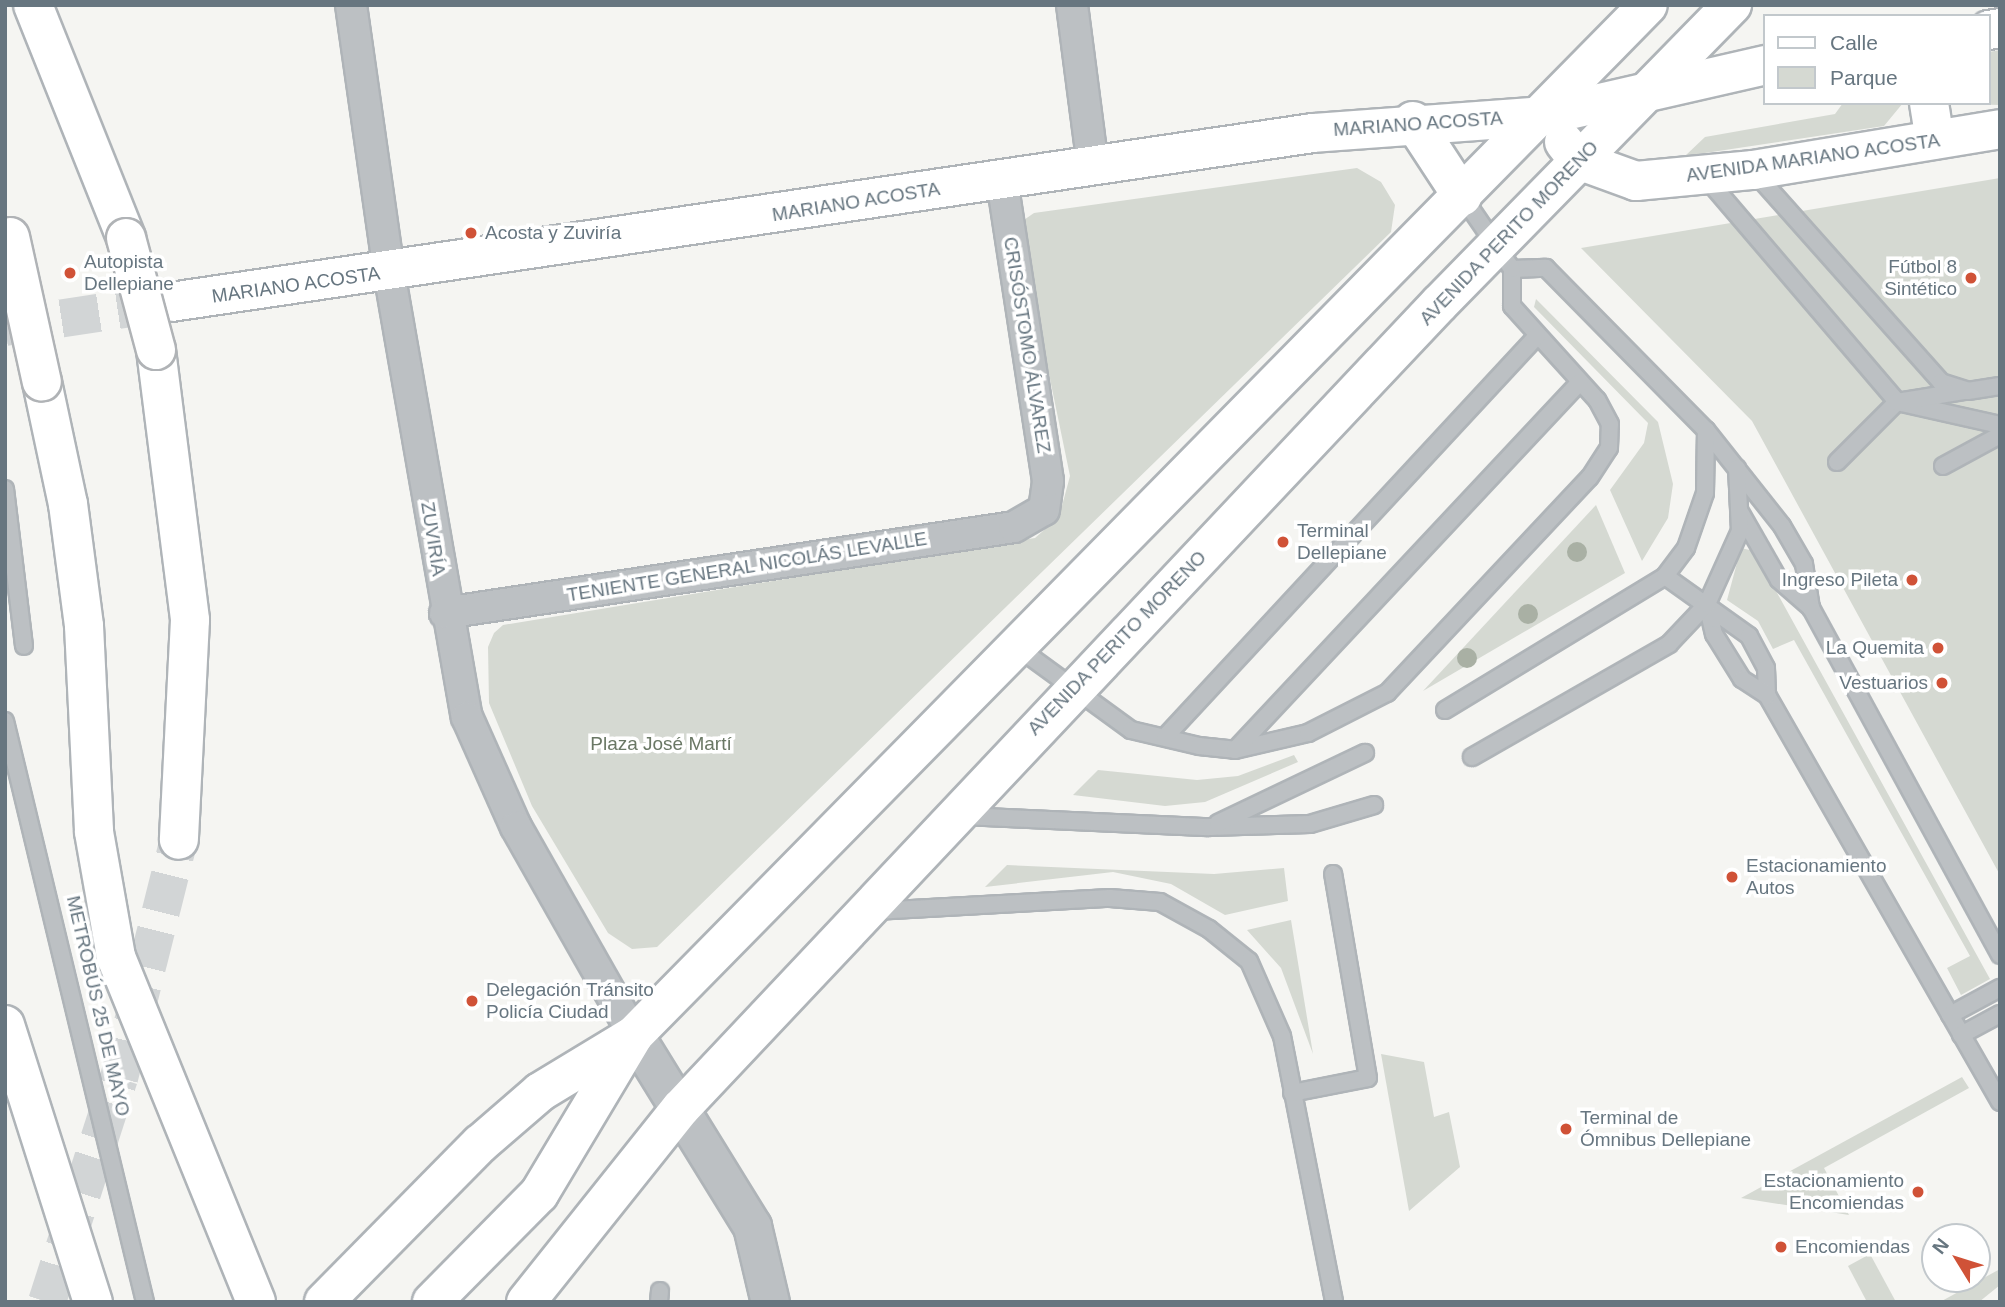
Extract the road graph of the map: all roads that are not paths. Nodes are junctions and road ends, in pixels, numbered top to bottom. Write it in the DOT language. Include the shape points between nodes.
graph roads {
  1 [pos="33,5"];
  2 [pos="351,5"];
  3 [pos="1072,5"];
  4 [pos="1648,5"];
  5 [pos="1732,5"];
  6 [pos="1764,65"];
  7 [pos="1651,88"];
  8 [pos="1928,105"];
  9 [pos="1543,116"];
  10 [pos="1413,121"];
  11 [pos="2000,129"];
  12 [pos="1935,141"];
  13 [pos="1578,160"];
  14 [pos="1093,167"];
  15 [pos="1752,170"];
  16 [pos="1705,176"];
  17 [pos="1002,180"];
  18 [pos="1462,196"];
  19 [pos="8,231"];
  20 [pos="1504,257"];
  21 [pos="388,272"];
  22 [pos="171,302"];
  23 [pos="1536,336"];
  24 [pos="1580,382"];
  25 [pos="2000,386"];
  26 [pos="1968,391"];
  27 [pos="1897,402"];
  28 [pos="2000,425"];
  29 [pos="1706,430"];
  30 [pos="2000,435"];
  31 [pos="1837,462"];
  32 [pos="1943,466"];
  33 [pos="1737,468"];
  34 [pos="5,489"];
  35 [pos="1044,510"];
  36 [pos="1739,510"];
  37 [pos="1665,576"];
  38 [pos="1707,604"];
  39 [pos="1811,608"];
  40 [pos="445,613"];
  41 [pos="24,646"];
  42 [pos="1017,647"];
  43 [pos="1072,689"];
  44 [pos="1767,695"];
  45 [pos="1445,710"];
  46 [pos="5,721"];
  47 [pos="1165,737"];
  48 [pos="1235,750"];
  49 [pos="1365,753"];
  50 [pos="1472,757"];
  51 [pos="1374,806"];
  52 [pos="953,816"];
  53 [pos="1209,827"];
  54 [pos="179,840"];
  55 [pos="1333,874"];
  56 [pos="866,911"];
  57 [pos="2000,955"];
  58 [pos="2000,988"];
  59 [pos="2000,1014"];
  60 [pos="1950,1015"];
  61 [pos="5,1025"];
  62 [pos="634,1035"];
  63 [pos="1961,1035"];
  64 [pos="1292,1093"];
  65 [pos="2000,1102"];
  66 [pos="681,1108"];
  67 [pos="93,1302"];
  68 [pos="145,1302"];
  69 [pos="256,1302"];
  70 [pos="324,1302"];
  71 [pos="432,1302"];
  72 [pos="526,1302"];
  73 [pos="770,1302"];
  74 [pos="1334,1302"];
  1 -- 54 [label="main road, bridge" via="126,238 156,350 190,620"];
  2 -- 21 [label="street, ZUVIRÍA"];
  3 -- 14 [label="street"];
  4 -- 9 [label="main road"];
  5 -- 7 [label="main road, AVENIDA PERITO MORENO"];
  6 -- 7 [label="main road"];
  7 -- 9 [label="main road"];
  7 -- 13 [label="main road, AVENIDA PERITO MORENO"];
  8 -- 12 [label="main road"];
  9 -- 10 [label="main road, MARIANO ACOSTA"];
  9 -- 13 [label="main road"];
  9 -- 18 [label="main road"];
  10 -- 14 [label="main road, MARIANO ACOSTA"];
  10 -- 18 [label="main road"];
  11 -- 12 [label="main road, AVENIDA MARIANO ACOSTA"];
  12 -- 15 [label="main road, AVENIDA MARIANO ACOSTA"];
  13 -- 16 [label="main road, AVENIDA MARIANO ACOSTA" via="1636,181"];
  13 -- 20 [label="main road, AVENIDA PERITO MORENO"];
  14 -- 17 [label="main road, MARIANO ACOSTA"];
  15 -- 16 [label="main road, AVENIDA MARIANO ACOSTA"];
  15 -- 26 [label="lane" via="1941,382"];
  16 -- 27 [label="lane"];
  17 -- 21 [label="main road, MARIANO ACOSTA"];
  17 -- 35 [label="street, CRISÓSTOMO ÁLVAREZ" via="1048,481"];
  18 -- 20 [label="lane"];
  18 -- 42 [label="main road"];
  19 -- 69 [label="main road, bridge" via="68,504 85,626 94,832 116,957"];
  20 -- 23 [label="lane" via="1512,306"];
  20 -- 29 [label="lane" via="1546,268"];
  20 -- 43 [label="main road, AVENIDA PERITO MORENO"];
  21 -- 22 [label="main road, MARIANO ACOSTA"];
  21 -- 40 [label="street, ZUVIRÍA"];
  23 -- 24 [label="lane"];
  23 -- 47 [label="lane"];
  24 -- 48 [label="lane"];
  24 -- 48 [label="lane" via="1610,424 1609,448 1590,477 1387,693 1308,733"];
  25 -- 26 [label="lane"];
  26 -- 27 [label="lane"];
  27 -- 28 [label="lane"];
  27 -- 31 [label="lane"];
  29 -- 33 [label="lane"];
  29 -- 37 [label="lane" via="1705,493 1686,548"];
  30 -- 32 [label="lane"];
  33 -- 36 [label="lane"];
  33 -- 39 [label="lane" via="1804,564"];
  34 -- 41 [label="lane"];
  35 -- 40 [label="street, TENIENTE GENERAL NICOLÁS LEVALLE" via="1014,527"];
  36 -- 38 [label="lane" via="1740,531"];
  36 -- 39 [label="lane" via="1780,580"];
  37 -- 38 [label="lane"];
  37 -- 45 [label="lane"];
  38 -- 44 [label="lane" via="1714,634 1742,679"];
  38 -- 44 [label="lane" via="1749,636 1766,668"];
  38 -- 50 [label="lane" via="1669,644"];
  39 -- 57 [label="lane"];
  40 -- 62 [label="street, ZUVIRÍA" via="467,717 489,771 591,968"];
  42 -- 43 [label="lane"];
  42 -- 62 [label="main road"];
  43 -- 47 [label="lane" via="1131,730"];
  43 -- 52 [label="main road, AVENIDA PERITO MORENO"];
  44 -- 60 [label="lane"];
  46 -- 68 [label="lane, METROBÚS 25 DE MAYO"];
  47 -- 48 [label="lane"];
  49 -- 53 [label="lane"];
  51 -- 53 [label="lane" via="1310,824"];
  52 -- 53 [label="lane"];
  52 -- 56 [label="main road, AVENIDA PERITO MORENO"];
  55 -- 64 [label="lane" via="1368,1078"];
  56 -- 64 [label="lane" via="1110,898 1160,902 1209,929 1249,961 1282,1036"];
  56 -- 66 [label="main road, AVENIDA PERITO MORENO"];
  58 -- 60 [label="lane"];
  59 -- 63 [label="lane"];
  60 -- 63 [label="lane"];
  61 -- 67 [label="main road"];
  62 -- 66 [label="street"];
  62 -- 70 [label="main road" via="540,1092 480,1144"];
  62 -- 71 [label="main road" via="539,1194"];
  63 -- 65 [label="lane"];
  64 -- 74 [label="lane"];
  66 -- 72 [label="main road, AVENIDA PERITO MORENO"];
  66 -- 73 [label="street" via="752,1226"];
}
